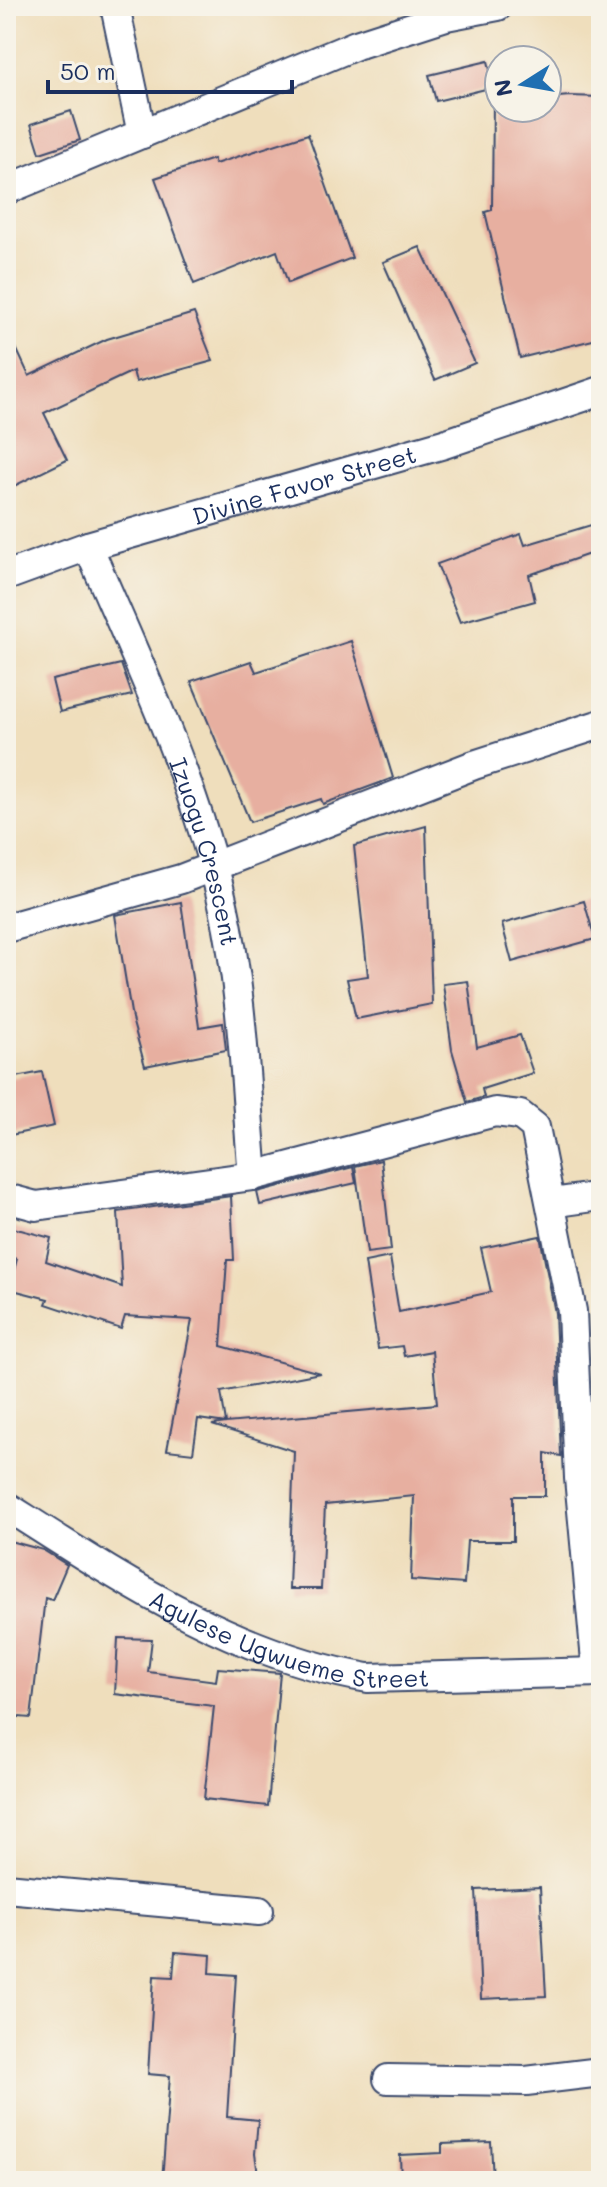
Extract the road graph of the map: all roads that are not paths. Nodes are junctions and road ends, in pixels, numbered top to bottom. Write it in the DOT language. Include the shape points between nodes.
graph roads {
  1 [pos="115,6"];
  2 [pos="498,6"];
  3 [pos="142,134"];
  4 [pos="6,190"];
  5 [pos="601,391"];
  6 [pos="88,546"];
  7 [pos="6,576"];
  8 [pos="601,724"];
  9 [pos="213,867"];
  10 [pos="6,928"];
  11 [pos="253,1176"];
  12 [pos="601,1196"];
  13 [pos="6,1198"];
  14 [pos="551,1203"];
  15 [pos="6,1506"];
  16 [pos="599,1672"];
  17 [pos="6,1888"];
  18 [pos="259,1911"];
  19 [pos="601,2072"];
  20 [pos="388,2079"];
  1 -- 3 [label="street"];
  2 -- 3 [label="street" via="446,16 356,45"];
  3 -- 4 [label="street"];
  5 -- 6 [label="street, Divine Favor Street" via="444,444"];
  6 -- 7 [label="street, Divine Favor Street"];
  6 -- 9 [label="street, Izuogu Crescent" via="182,769"];
  8 -- 9 [label="street" via="474,765"];
  9 -- 10 [label="street"];
  9 -- 11 [label="street, Izuogu Crescent" via="239,1009"];
  11 -- 13 [label="street" via="36,1206"];
  11 -- 14 [label="street" via="495,1112 508,1113 535,1127"];
  12 -- 14 [label="street"];
  14 -- 16 [label="street" via="572,1311 579,1478"];
  15 -- 16 [label="street, Agulese Ugwueme Street" via="191,1618 265,1651 335,1673 368,1678"];
  17 -- 18 [label="street"];
  19 -- 20 [label="street" via="526,2081"];
}
